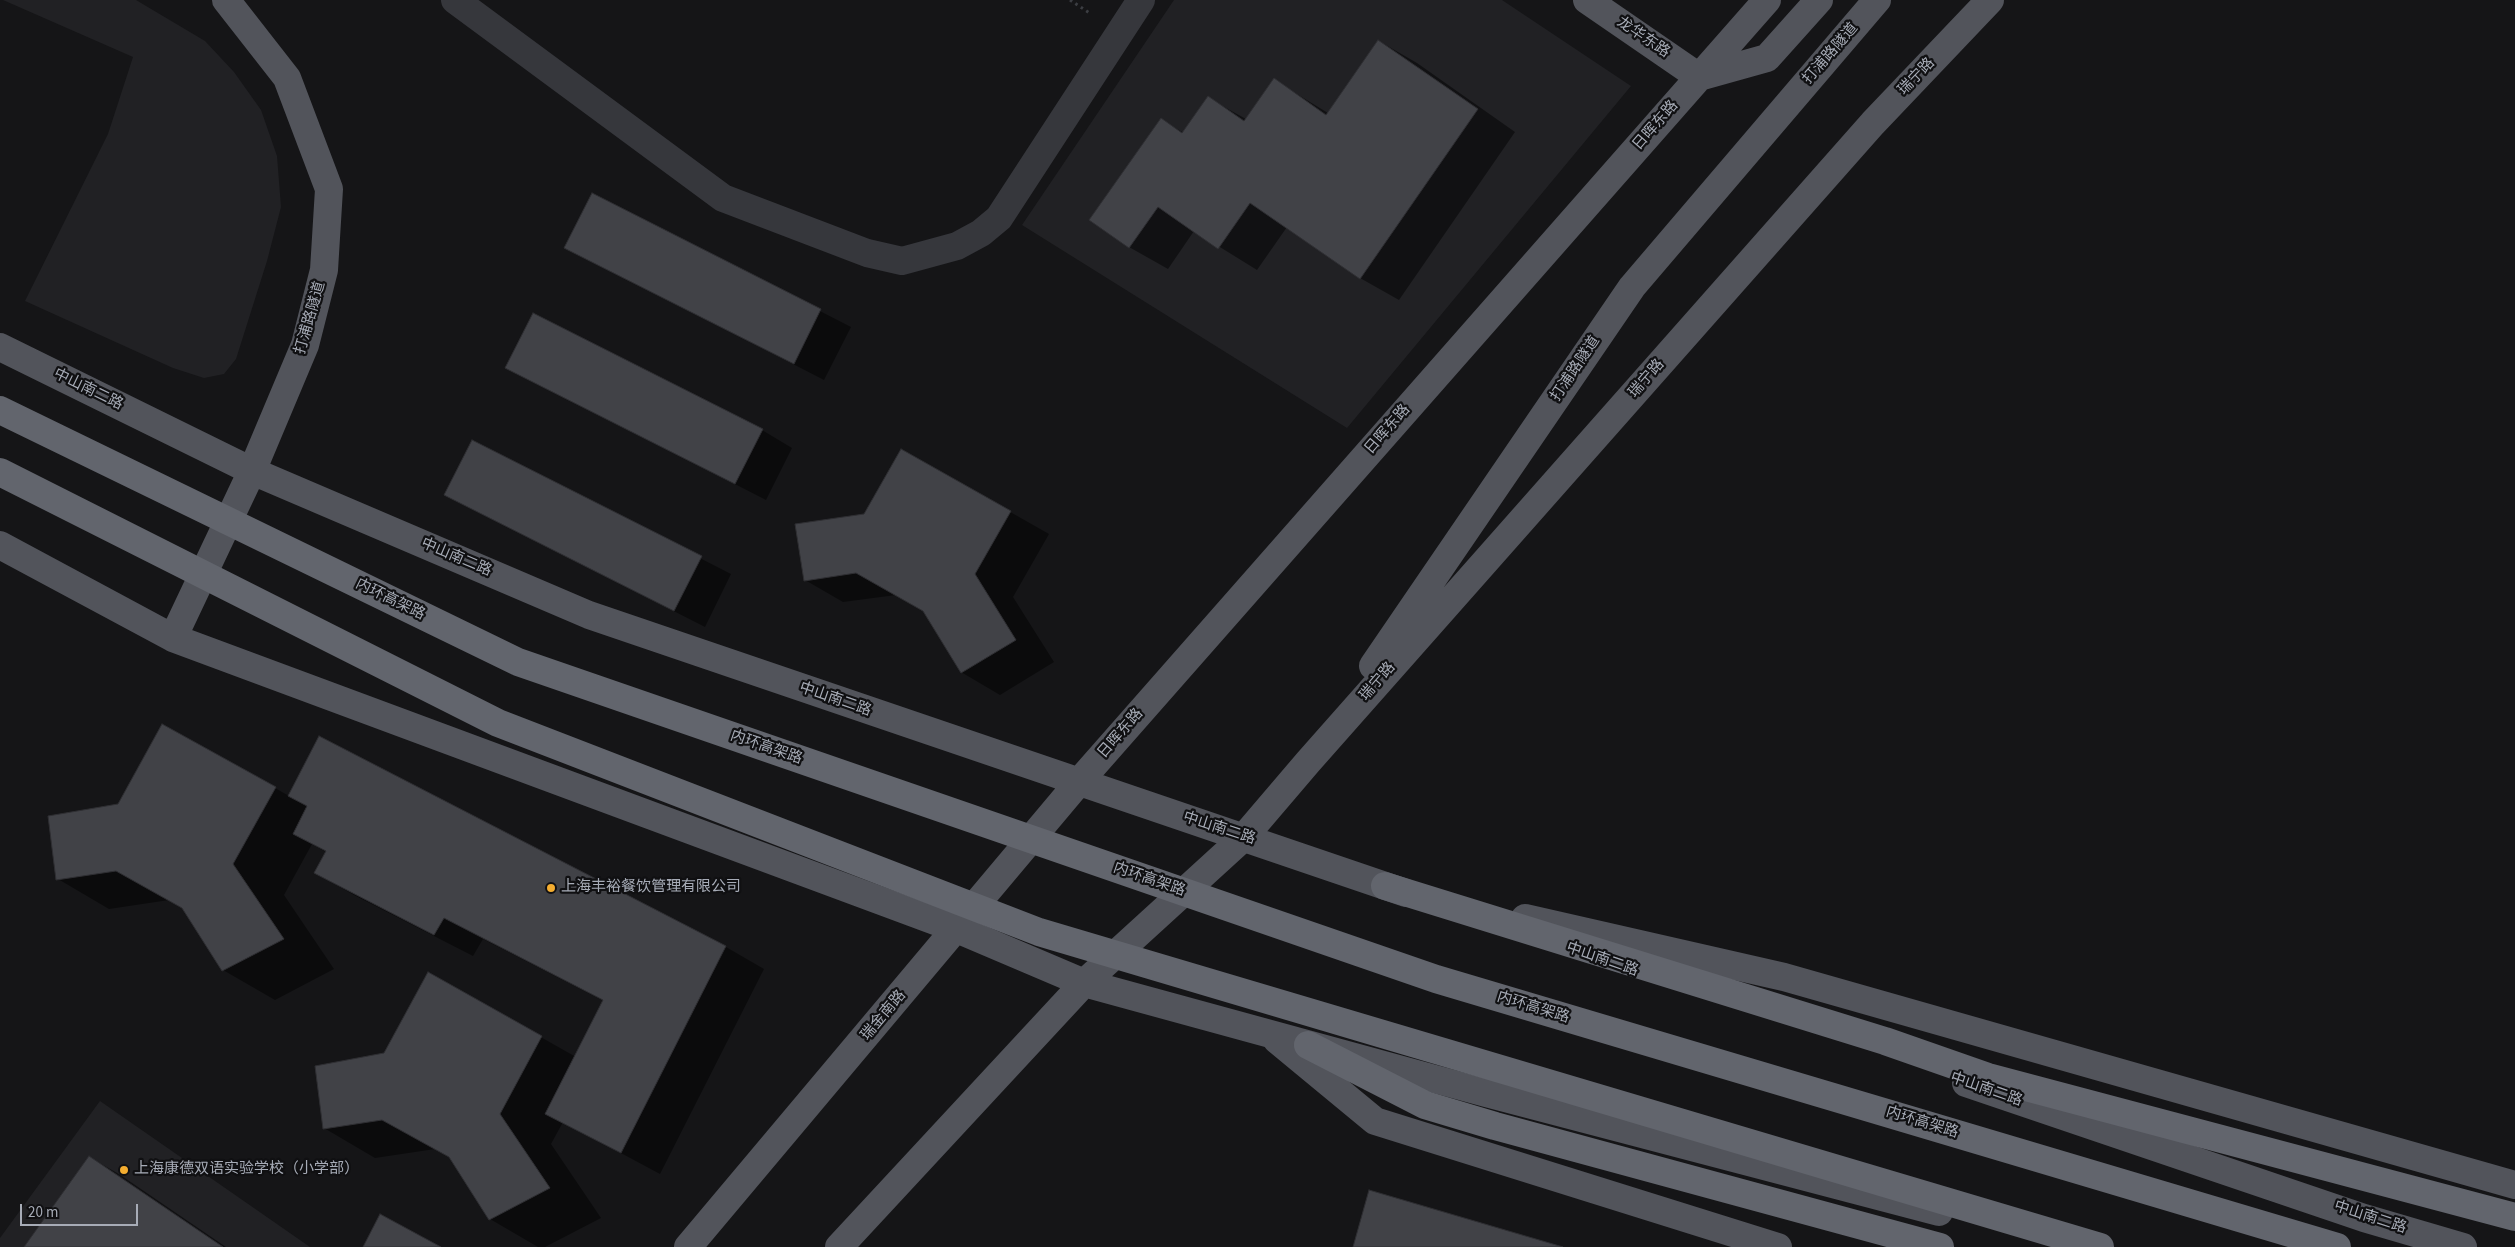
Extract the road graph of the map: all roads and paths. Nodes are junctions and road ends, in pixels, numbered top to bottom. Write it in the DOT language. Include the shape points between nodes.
graph roads {
  1 [pos="226,0"];
  2 [pos="454,0"];
  3 [pos="1141,0"];
  4 [pos="1587,0"];
  5 [pos="1766,0"];
  6 [pos="1819,0"];
  7 [pos="1877,0"];
  8 [pos="1990,0"];
  9 [pos="1699,77"];
  10 [pos="0,347"];
  11 [pos="0,410"];
  12 [pos="252,471"];
  13 [pos="0,472"];
  14 [pos="0,545"];
  15 [pos="173,638"];
  16 [pos="1308,762"];
  17 [pos="1078,783"];
  18 [pos="1244,837"];
  19 [pos="1384,886"];
  20 [pos="957,929"];
  21 [pos="1084,983"];
  22 [pos="1270,1034"];
  23 [pos="1308,1044"];
  24 [pos="2515,1185"];
  25 [pos="2515,1217"];
  26 [pos="688,1247"];
  27 [pos="839,1247"];
  28 [pos="1778,1247"];
  29 [pos="1940,1247"];
  30 [pos="2072,1247"];
  31 [pos="2100,1247"];
  32 [pos="2338,1247"];
  33 [pos="2463,1247"];
  1 -- 12 [label="main road, 打浦路隧道" via="287,78 329,189 324,270 305,345"];
  2 -- 3 [label="lane" via="723,198 867,253 902,260 957,246 999,218"];
  4 -- 9 [label="main road, 龙华东路"];
  5 -- 9 [label="main road, 日晖东路"];
  6 -- 9 [label="main road" via="1768,58"];
  7 -- 16 [label="main road, 打浦路隧道" via="1632,286"];
  8 -- 16 [label="main road, 瑞宁路" via="1873,124"];
  9 -- 17 [label="main road, 日晖东路"];
  10 -- 12 [label="main road, 中山南二路"];
  11 -- 32 [label="highway, 内环高架路, bridge" via="518,662 1436,979"];
  12 -- 15 [label="main road, 打浦路隧道"];
  12 -- 17 [label="main road, 中山南二路" via="588,616"];
  13 -- 31 [label="highway, bridge" via="498,723 1039,932"];
  14 -- 15 [label="main road"];
  15 -- 20 [label="main road"];
  16 -- 18 [label="main road"];
  17 -- 18 [label="main road, 中山南二路"];
  17 -- 20 [label="main road, 瑞金南路"];
  18 -- 19 [label="main road, 中山南二路"];
  18 -- 21 [label="main road"];
  19 -- 24 [label="main road" via="1784,977"];
  19 -- 25 [label="highway" via="1885,1041 1988,1077"];
  19 -- 33 [label="main road, 中山南二路" via="2364,1218"];
  20 -- 21 [label="main road"];
  20 -- 26 [label="main road, 瑞金南路"];
  21 -- 22 [label="main road"];
  21 -- 27 [label="main road"];
  22 -- 23 [label="main road"];
  22 -- 28 [label="main road" via="1375,1121"];
  23 -- 29 [label="highway" via="1425,1104"];
  23 -- 30 [label="main road"];
}
